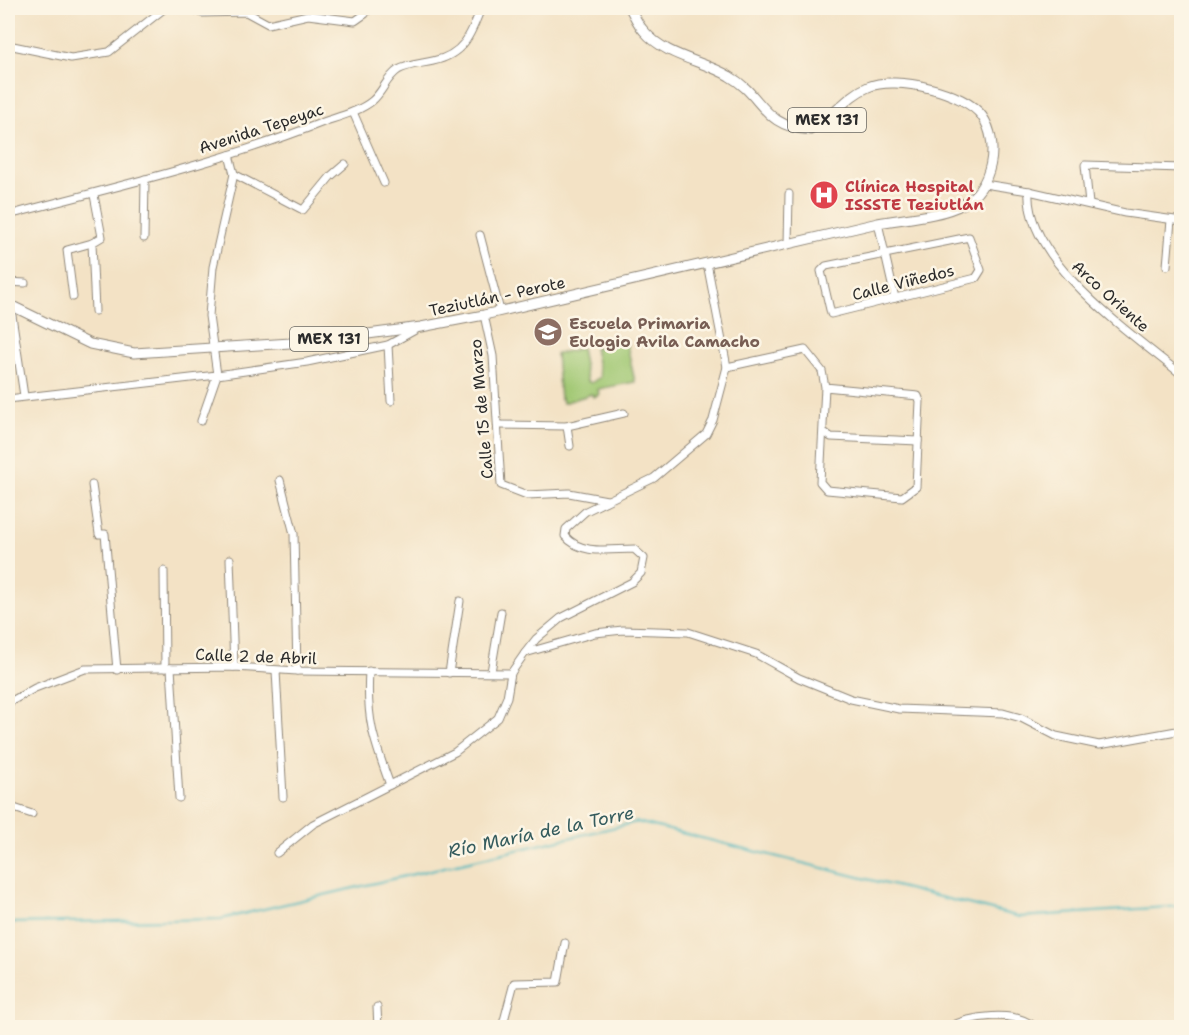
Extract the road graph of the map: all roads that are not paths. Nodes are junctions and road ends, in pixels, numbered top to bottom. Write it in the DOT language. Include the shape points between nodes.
graph roads {
  1 [pos="165,8"];
  2 [pos="190,8"];
  3 [pos="369,8"];
  4 [pos="481,8"];
  5 [pos="630,8"];
  6 [pos="8,45"];
  7 [pos="352,112"];
  8 [pos="229,154"];
  9 [pos="345,164"];
  10 [pos="1182,168"];
  11 [pos="234,174"];
  12 [pos="145,179"];
  13 [pos="384,183"];
  14 [pos="984,184"];
  15 [pos="1029,191"];
  16 [pos="789,194"];
  17 [pos="94,195"];
  18 [pos="1089,204"];
  19 [pos="8,215"];
  20 [pos="1171,220"];
  21 [pos="1182,220"];
  22 [pos="878,223"];
  23 [pos="480,235"];
  24 [pos="144,238"];
  25 [pos="92,243"];
  26 [pos="788,244"];
  27 [pos="884,254"];
  28 [pos="707,262"];
  29 [pos="1167,266"];
  30 [pos="8,282"];
  31 [pos="25,283"];
  32 [pos="8,289"];
  33 [pos="73,297"];
  34 [pos="896,298"];
  35 [pos="9,305"];
  36 [pos="95,311"];
  37 [pos="500,311"];
  38 [pos="484,315"];
  39 [pos="421,327"];
  40 [pos="388,345"];
  41 [pos="214,346"];
  42 [pos="727,367"];
  43 [pos="217,375"];
  44 [pos="1182,375"];
  45 [pos="825,387"];
  46 [pos="24,396"];
  47 [pos="8,399"];
  48 [pos="391,401"];
  49 [pos="624,413"];
  50 [pos="201,421"];
  51 [pos="498,425"];
  52 [pos="567,426"];
  53 [pos="824,432"];
  54 [pos="918,441"];
  55 [pos="570,446"];
  56 [pos="280,480"];
  57 [pos="93,485"];
  58 [pos="607,500"];
  59 [pos="230,559"];
  60 [pos="164,571"];
  61 [pos="460,601"];
  62 [pos="501,612"];
  63 [pos="525,653"];
  64 [pos="234,667"];
  65 [pos="168,668"];
  66 [pos="117,670"];
  67 [pos="276,670"];
  68 [pos="297,671"];
  69 [pos="369,671"];
  70 [pos="491,672"];
  71 [pos="448,673"];
  72 [pos="512,673"];
  73 [pos="8,703"];
  74 [pos="1182,730"];
  75 [pos="390,785"];
  76 [pos="283,797"];
  77 [pos="179,798"];
  78 [pos="8,806"];
  79 [pos="32,814"];
  80 [pos="277,853"];
  81 [pos="565,943"];
  82 [pos="377,1007"];
  83 [pos="378,1028"];
  84 [pos="502,1028"];
  85 [pos="947,1028"];
  86 [pos="1036,1028"];
  1 -- 6 [label="street" via="109,52 71,58"];
  2 -- 3 [label="street" via="202,14 246,12 267,24 308,15 355,21"];
  4 -- 7 [label="street, Avenida Tepeyac" via="469,39 453,55 407,65 392,74 372,102"];
  5 -- 14 [label="main road, MEX 131" via="644,31 667,50 731,76 777,122 793,129 810,130 820,125 869,86 913,85 956,98 982,116 989,133 992,162"];
  7 -- 8 [label="street, Avenida Tepeyac" via="304,132"];
  7 -- 13 [label="street"];
  8 -- 11 [label="street"];
  8 -- 12 [label="street, Avenida Tepeyac"];
  9 -- 11 [label="street" via="303,210"];
  10 -- 18 [label="street" via="1085,165"];
  11 -- 41 [label="street" via="213,267 209,316"];
  12 -- 17 [label="street, Avenida Tepeyac"];
  12 -- 24 [label="street"];
  14 -- 15 [label="street"];
  14 -- 22 [label="main road, Teziutlán - Perote / MEX 131" via="975,195 953,208"];
  15 -- 18 [label="street"];
  15 -- 44 [label="street, Arco Oriente" via="1028,206 1039,237 1063,273"];
  16 -- 26 [label="street"];
  17 -- 19 [label="street, Avenida Tepeyac"];
  17 -- 25 [label="street" via="102,237"];
  18 -- 20 [label="street"];
  20 -- 21 [label="street"];
  20 -- 29 [label="street"];
  22 -- 26 [label="main road, Teziutlán - Perote / MEX 131"];
  22 -- 27 [label="street"];
  23 -- 37 [label="street"];
  25 -- 33 [label="street" via="67,250"];
  25 -- 36 [label="street"];
  26 -- 28 [label="main road, Teziutlán - Perote / MEX 131"];
  27 -- 34 [label="street"];
  27 -- 34 [label="street, Calle Viñedos" via="826,266 821,271 831,314"];
  27 -- 34 [label="street, Calle Viñedos" via="969,237 980,274"];
  28 -- 37 [label="main road, Teziutlán - Perote / MEX 131"];
  28 -- 42 [label="street"];
  30 -- 31 [label="street"];
  32 -- 35 [label="street"];
  35 -- 41 [label="main road, Teziutlán - Perote / MEX 131" via="102,348 134,352"];
  35 -- 46 [label="street"];
  37 -- 38 [label="main road, Teziutlán - Perote / MEX 131"];
  38 -- 39 [label="main road, Teziutlán - Perote / MEX 131"];
  38 -- 51 [label="street, Calle 15 de Marzo" via="493,356"];
  39 -- 40 [label="street"];
  39 -- 41 [label="main road, Teziutlán - Perote / MEX 131" via="307,342"];
  40 -- 43 [label="street"];
  40 -- 48 [label="street"];
  41 -- 43 [label="street"];
  42 -- 45 [label="street" via="805,350 822,371"];
  42 -- 58 [label="street" via="706,434 654,478"];
  43 -- 46 [label="street"];
  43 -- 50 [label="street"];
  45 -- 53 [label="street"];
  45 -- 54 [label="street" via="918,396"];
  46 -- 47 [label="street"];
  49 -- 52 [label="street"];
  51 -- 52 [label="street"];
  51 -- 58 [label="street, Calle 15 de Marzo" via="501,485 527,495 569,493"];
  52 -- 55 [label="street"];
  53 -- 54 [label="street" via="831,437"];
  53 -- 54 [label="street" via="820,482 827,490 902,497 914,492"];
  56 -- 68 [label="street" via="294,534"];
  57 -- 66 [label="street" via="99,534 105,534"];
  58 -- 63 [label="street" via="586,511 567,529 566,536 583,549 634,549 644,558 641,573 632,582 561,618"];
  59 -- 64 [label="street"];
  60 -- 65 [label="street"];
  61 -- 71 [label="street"];
  62 -- 70 [label="street"];
  63 -- 72 [label="street"];
  63 -- 74 [label="street" via="595,633 688,632 756,654 799,678 851,699 899,709 1003,713 1056,736 1099,746"];
  64 -- 65 [label="street, Calle 2 de Abril"];
  64 -- 67 [label="street, Calle 2 de Abril"];
  65 -- 66 [label="street, Calle 2 de Abril"];
  65 -- 77 [label="street"];
  66 -- 73 [label="street, Calle 2 de Abril" via="85,669 67,674"];
  67 -- 68 [label="street, Calle 2 de Abril"];
  67 -- 76 [label="street"];
  68 -- 69 [label="street, Calle 2 de Abril"];
  69 -- 71 [label="street, Calle 2 de Abril"];
  69 -- 75 [label="street" via="370,731"];
  70 -- 71 [label="street, Calle 2 de Abril"];
  70 -- 72 [label="street, Calle 2 de Abril"];
  72 -- 75 [label="street" via="498,718 455,752"];
  75 -- 80 [label="street" via="313,824"];
  78 -- 79 [label="street"];
  81 -- 84 [label="street" via="558,982 514,983"];
  82 -- 83 [label="street"];
  85 -- 86 [label="street" via="959,1021 1007,1017"];
}
